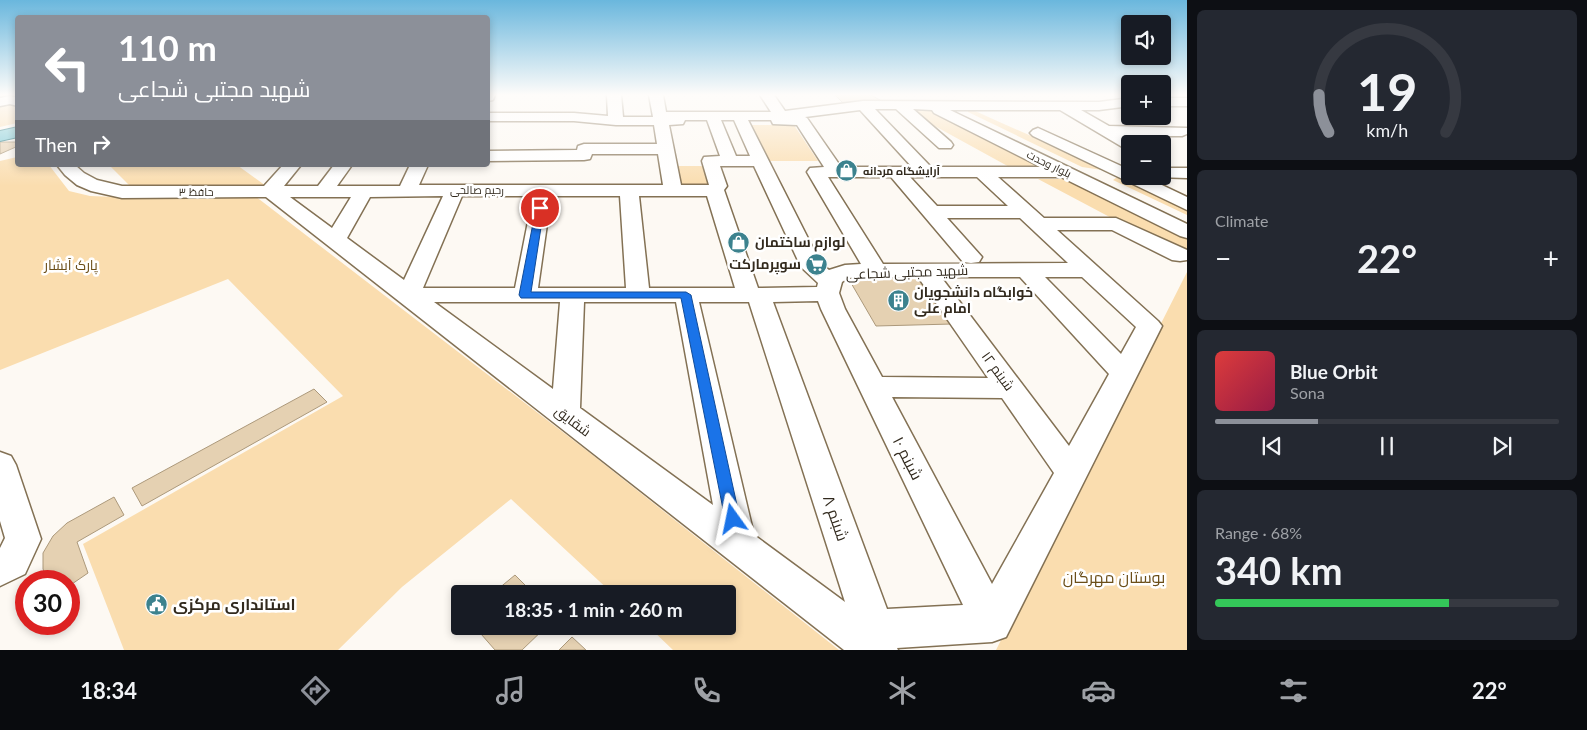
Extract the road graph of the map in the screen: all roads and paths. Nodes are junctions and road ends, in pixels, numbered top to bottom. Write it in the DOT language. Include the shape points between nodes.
graph roads {
  1 [pos="513,125"];
  2 [pos="588,125"];
  3 [pos="662,125"];
  4 [pos="725,125"];
  5 [pos="729,125"];
  6 [pos="805,125"];
  7 [pos="882,125"];
  8 [pos="928,125"];
  9 [pos="977,125"];
  10 [pos="1000,125"];
  11 [pos="1096,125"];
  12 [pos="1172,125"];
  13 [pos="1106,131"];
  14 [pos="1184,132"];
  15 [pos="1038,133"];
  16 [pos="1121,140"];
  17 [pos="945,145"];
  18 [pos="665,149"];
  19 [pos="584,152"];
  20 [pos="490,156"];
  21 [pos="505,156"];
  22 [pos="730,161"];
  23 [pos="760,161"];
  24 [pos="989,165"];
  25 [pos="67,167"];
  26 [pos="93,167"];
  27 [pos="290,167"];
  28 [pos="342,167"];
  29 [pos="418,167"];
  30 [pos="1121,171"];
  31 [pos="836,172"];
  32 [pos="896,172"];
  33 [pos="926,172"];
  34 [pos="1064,172"];
  35 [pos="1089,172"];
  36 [pos="1121,173"];
  37 [pos="1171,173"];
  38 [pos="1187,173"];
  39 [pos="1150,185"];
  40 [pos="717,188"];
  41 [pos="455,190"];
  42 [pos="498,190"];
  43 [pos="543,190"];
  44 [pos="583,190"];
  45 [pos="629,190"];
  46 [pos="673,190"];
  47 [pos="270,191"];
  48 [pos="324,191"];
  49 [pos="364,191"];
  50 [pos="406,191"];
  51 [pos="122,192"];
  52 [pos="1187,204"];
  53 [pos="930,212"];
  54 [pos="1032,218"];
  55 [pos="1187,218"];
  56 [pos="1187,232"];
  57 [pos="336,239"];
  58 [pos="1180,255"];
  59 [pos="971,257"];
  60 [pos="925,270"];
  61 [pos="1026,270"];
  62 [pos="1088,270"];
  63 [pos="876,271"];
  64 [pos="829,287"];
  65 [pos="525,295"];
  66 [pos="572,295"];
  67 [pos="638,295"];
  68 [pos="686,295"];
  69 [pos="754,295"];
  70 [pos="408,296"];
  71 [pos="462,296"];
  72 [pos="452,329"];
  73 [pos="1124,373"];
  74 [pos="873,388"];
  75 [pos="1010,388"];
  76 [pos="560,410"];
  77 [pos="0,465"];
  78 [pos="1072,472"];
  79 [pos="732,541"];
  80 [pos="6,566"];
  81 [pos="992,623"];
  82 [pos="872,640"];
  1 -- 21 [label="street"];
  2 -- 19 [label="street"];
  3 -- 18 [label="street"];
  4 -- 22 [label="street"];
  5 -- 23 [label="street"];
  6 -- 31 [label="street"];
  7 -- 33 [label="street"];
  8 -- 17 [label="street"];
  9 -- 34 [label="street, بلوار وحدت"];
  10 -- 35 [label="street, بلوار وحدت"];
  11 -- 13 [label="street"];
  12 -- 14 [label="street"];
  13 -- 14 [label="street"];
  13 -- 16 [label="street"];
  15 -- 30 [label="street"];
  18 -- 19 [label="street"];
  18 -- 46 [label="street"];
  19 -- 21 [label="street"];
  19 -- 44 [label="street"];
  20 -- 21 [label="street"];
  21 -- 42 [label="street"];
  22 -- 23 [label="street"];
  22 -- 40 [label="street, شبنم ۸" via="710,161"];
  23 -- 64 [label="street" via="812,267"];
  24 -- 33 [label="street"];
  24 -- 34 [label="street" via="1014,172"];
  24 -- 54 [label="street"];
  25 -- 51 [label="street, حافظ ۳" via="89,185"];
  26 -- 51 [label="street"];
  27 -- 47 [label="street"];
  28 -- 48 [label="street"];
  29 -- 50 [label="street"];
  31 -- 32 [label="street"];
  31 -- 63 [label="street" via="816,172"];
  32 -- 33 [label="street"];
  32 -- 53 [label="street"];
  34 -- 56 [label="street, بلوار وحدت"];
  35 -- 36 [label="street"];
  35 -- 55 [label="street, بلوار وحدت"];
  37 -- 38 [label="street"];
  39 -- 52 [label="street"];
  40 -- 46 [label="street, رحیم صالحی"];
  40 -- 69 [label="street, شبنم ۸"];
  41 -- 42 [label="street, رحیم صالحی"];
  41 -- 50 [label="street, رحیم صالحی"];
  41 -- 70 [label="street"];
  42 -- 43 [label="street, رحیم صالحی"];
  43 -- 44 [label="street, رحیم صالحی"];
  43 -- 65 [label="street"];
  44 -- 45 [label="street, رحیم صالحی"];
  45 -- 46 [label="street, رحیم صالحی"];
  45 -- 67 [label="street"];
  47 -- 48 [label="street, رحیم صالحی"];
  47 -- 51 [label="street, حافظ ۳"];
  47 -- 70 [label="street, شقایق"];
  48 -- 49 [label="street, رحیم صالحی"];
  49 -- 50 [label="street, رحیم صالحی"];
  49 -- 57 [label="street"];
  53 -- 54 [label="street"];
  53 -- 59 [label="street"];
  54 -- 58 [label="street" via="1116,224"];
  54 -- 62 [label="street"];
  60 -- 61 [label="street, شهید مجتبی شجاعی"];
  60 -- 63 [label="street, شهید مجتبی شجاعی"];
  60 -- 75 [label="street, شبنم ۱۲"];
  61 -- 62 [label="street, شهید مجتبی شجاعی"];
  61 -- 73 [label="street"];
  62 -- 73 [label="street" via="1149,326"];
  63 -- 64 [label="street, شهید مجتبی شجاعی" via="843,272 835,276"];
  64 -- 69 [label="street, شهید مجتبی شجاعی" via="811,295"];
  64 -- 74 [label="street, شبنم ۱۰" via="833,309"];
  65 -- 66 [label="street, شهید مجتبی شجاعی"];
  65 -- 71 [label="street, شهید مجتبی شجاعی"];
  66 -- 67 [label="street, شهید مجتبی شجاعی"];
  66 -- 76 [label="street" via="566,407"];
  67 -- 68 [label="street, شهید مجتبی شجاعی"];
  68 -- 69 [label="street, شهید مجتبی شجاعی"];
  68 -- 79 [label="street" via="737,538"];
  69 -- 82 [label="street, شبنم ۸"];
  70 -- 71 [label="street, شهید مجتبی شجاعی"];
  70 -- 72 [label="street, شقایق"];
  71 -- 72 [label="street"];
  72 -- 76 [label="street, شقایق"];
  73 -- 78 [label="street"];
  74 -- 75 [label="street"];
  74 -- 81 [label="street, شبنم ۱۰"];
  75 -- 78 [label="street, شبنم ۱۲"];
  76 -- 79 [label="street, شقایق"];
  77 -- 80 [label="street" via="22,539"];
  78 -- 81 [label="street"];
  79 -- 82 [label="street, شقایق"];
  81 -- 82 [label="street"];
}
